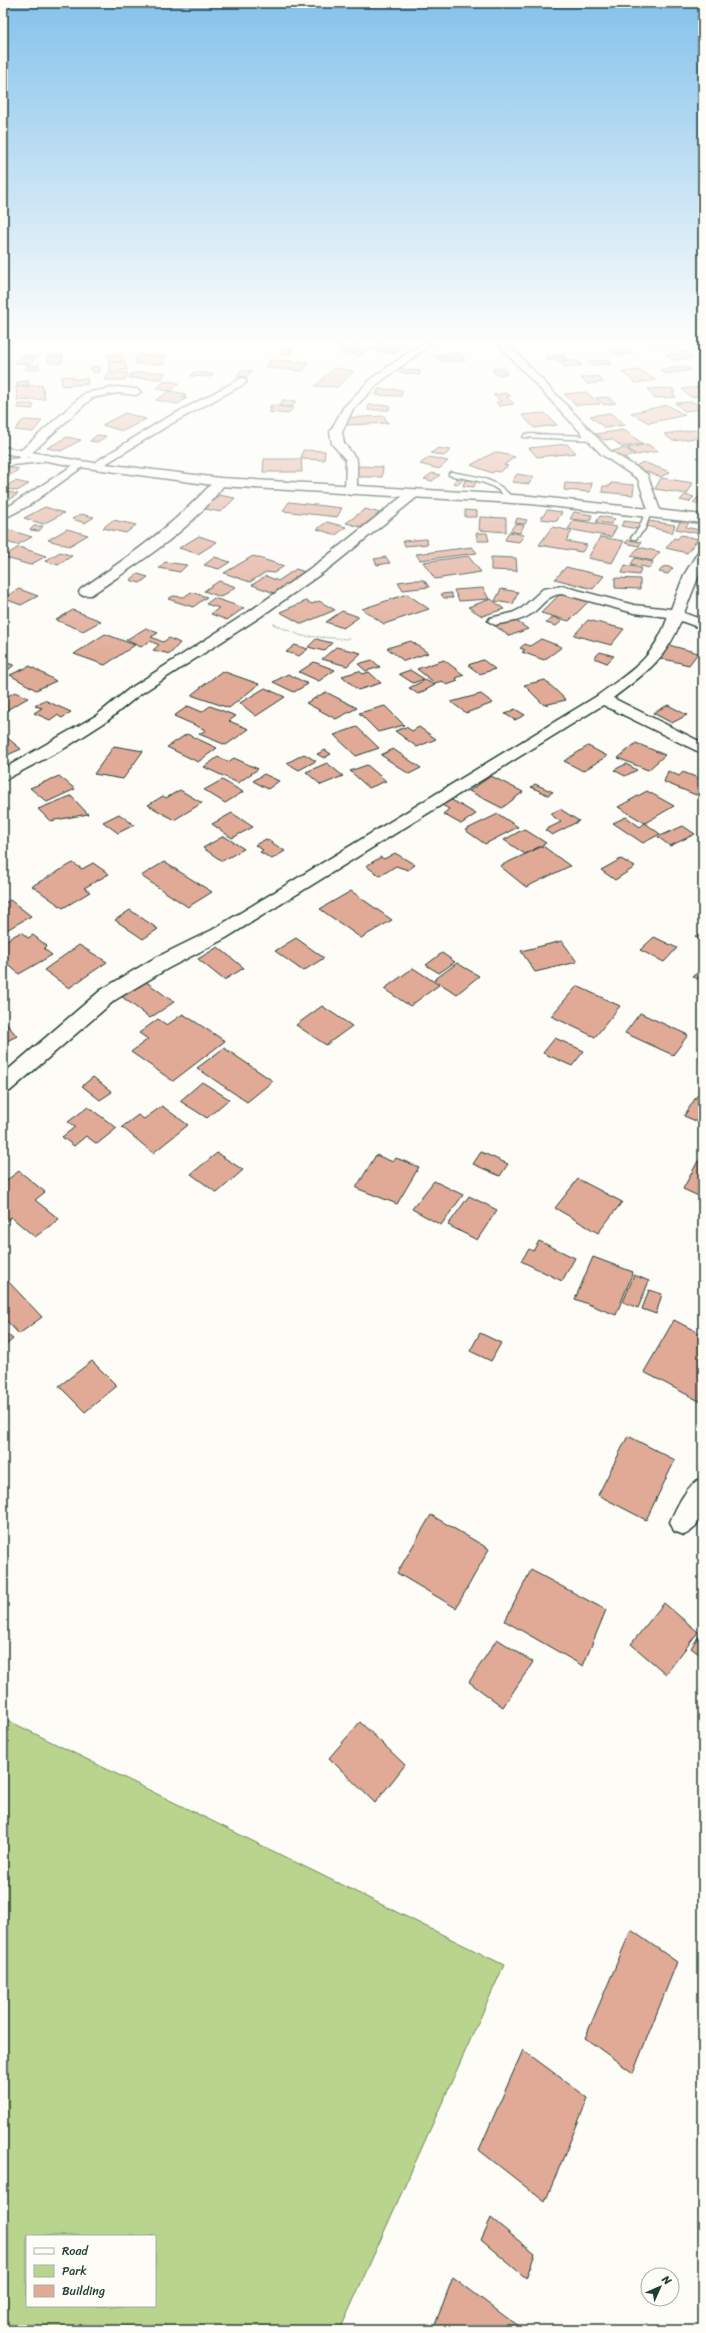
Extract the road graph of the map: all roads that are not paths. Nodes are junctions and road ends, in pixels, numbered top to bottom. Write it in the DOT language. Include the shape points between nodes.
graph roads {
  1 [pos="10,452"];
  2 [pos="25,452"];
  3 [pos="118,452"];
  4 [pos="347,452"];
  5 [pos="605,452"];
  6 [pos="22,455"];
  7 [pos="45,459"];
  8 [pos="3,463"];
  9 [pos="80,464"];
  10 [pos="95,466"];
  11 [pos="450,474"];
  12 [pos="220,482"];
  13 [pos="351,490"];
  14 [pos="413,494"];
  15 [pos="510,498"];
  16 [pos="652,513"];
  17 [pos="3,515"];
  18 [pos="703,519"];
  19 [pos="634,538"];
  20 [pos="703,555"];
  21 [pos="86,592"];
  22 [pos="675,614"];
  23 [pos="495,621"];
  24 [pos="703,625"];
  25 [pos="602,699"];
  26 [pos="703,749"];
  27 [pos="3,776"];
  28 [pos="3,1086"];
  29 [pos="703,1490"];
  30 [pos="684,1522"];
  1 -- 6 [label="street"];
  2 -- 6 [label="street"];
  3 -- 10 [label="street"];
  4 -- 13 [label="street" via="354,461"];
  5 -- 16 [label="street" via="643,478"];
  6 -- 7 [label="street"];
  7 -- 8 [label="street"];
  7 -- 9 [label="street"];
  9 -- 10 [label="street"];
  9 -- 17 [label="street" via="53,481 29,501"];
  10 -- 12 [label="street"];
  11 -- 15 [label="lane" via="490,483 506,491"];
  12 -- 13 [label="street"];
  12 -- 21 [label="street" via="193,512 142,555"];
  13 -- 14 [label="street"];
  14 -- 15 [label="street"];
  14 -- 27 [label="street" via="327,564 255,614 134,692 102,718"];
  15 -- 16 [label="street"];
  16 -- 18 [label="street"];
  16 -- 19 [label="lane"];
  20 -- 22 [label="street" via="689,579"];
  22 -- 23 [label="street" via="634,609 562,590 552,590 545,591 531,609 520,616"];
  22 -- 24 [label="street"];
  22 -- 25 [label="street" via="665,643 655,656"];
  25 -- 26 [label="street"];
  25 -- 28 [label="street" via="422,807 219,934 160,964 108,995"];
  29 -- 30 [label="street"];
}
